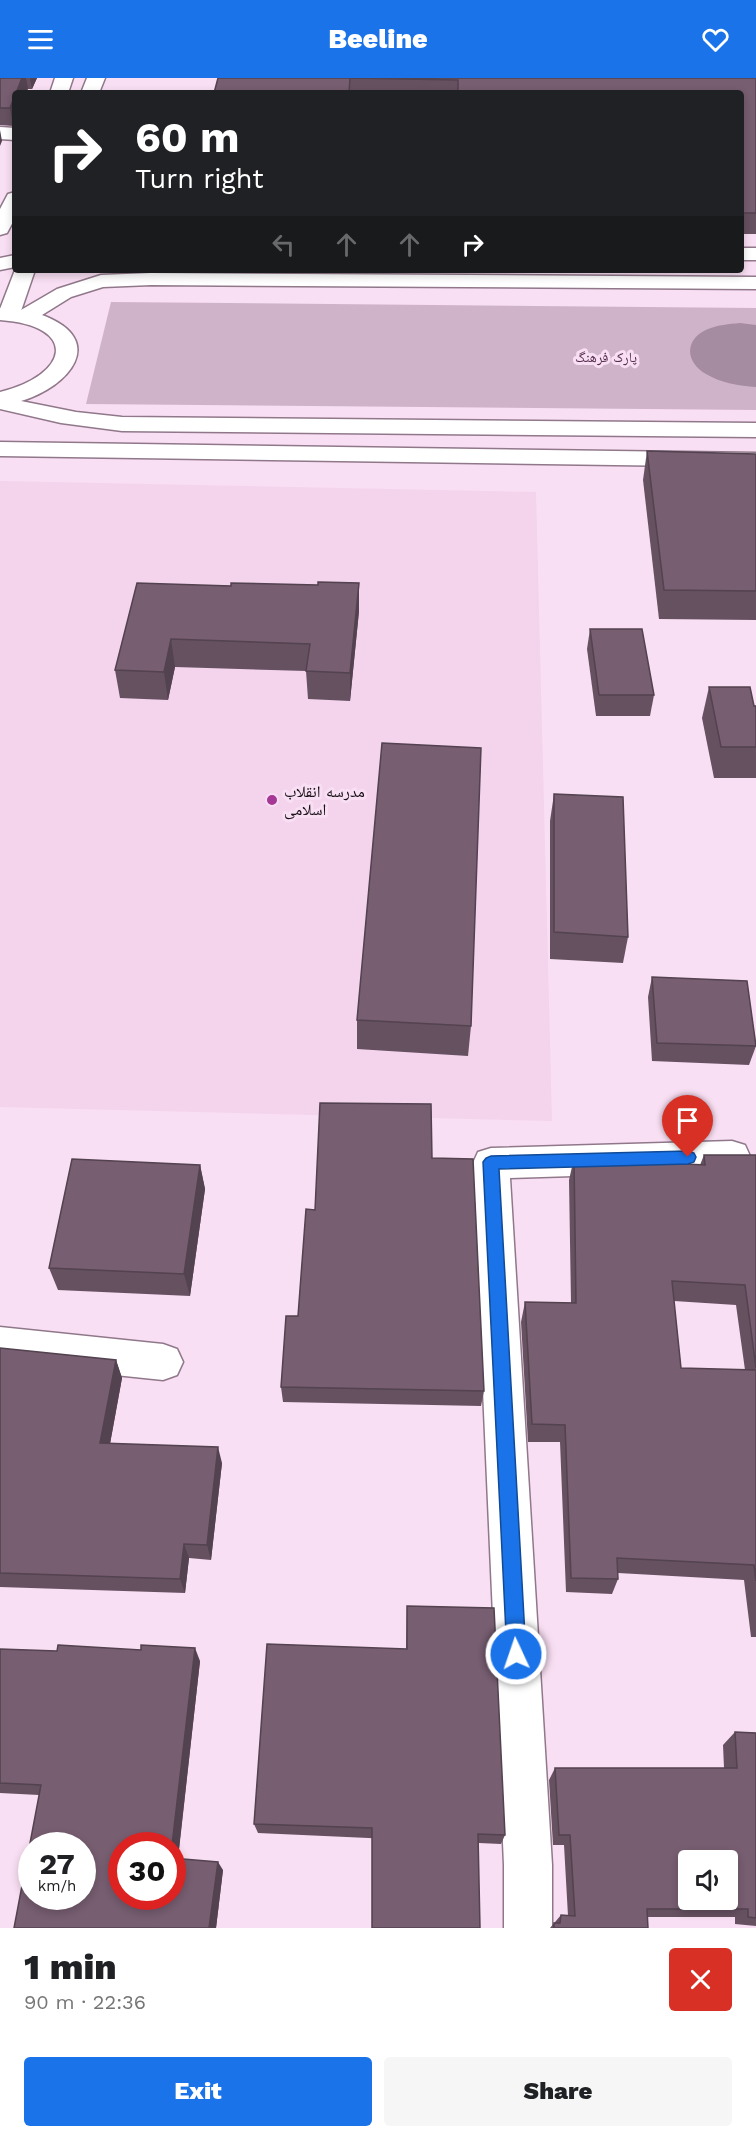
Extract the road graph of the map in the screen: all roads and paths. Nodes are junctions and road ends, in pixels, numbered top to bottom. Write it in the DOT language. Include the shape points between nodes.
graph roads {
  1 [pos="12,204"];
  2 [pos="0,229"];
  3 [pos="24,273"];
  4 [pos="567,275"];
  5 [pos="756,283"];
  6 [pos="12,315"];
  7 [pos="0,401"];
  8 [pos="756,430"];
  9 [pos="0,449"];
  10 [pos="756,460"];
  11 [pos="732,1156"];
  12 [pos="0,1345"];
  13 [pos="163,1362"];
  14 [pos="528,1928"];
  1 -- 2 [label="main road"];
  3 -- 6 [label="main road"];
  4 -- 5 [label="main road"];
  4 -- 6 [label="main road" via="101,281"];
  6 -- 7 [label="main road" via="44,322 65,341 68,352 64,365 54,376 38,387"];
  7 -- 8 [label="main road" via="74,420 122,424"];
  9 -- 10 [label="main road"];
  11 -- 14 [label="main road" via="491,1162 528,1865"];
  12 -- 13 [label="main road"];
}
